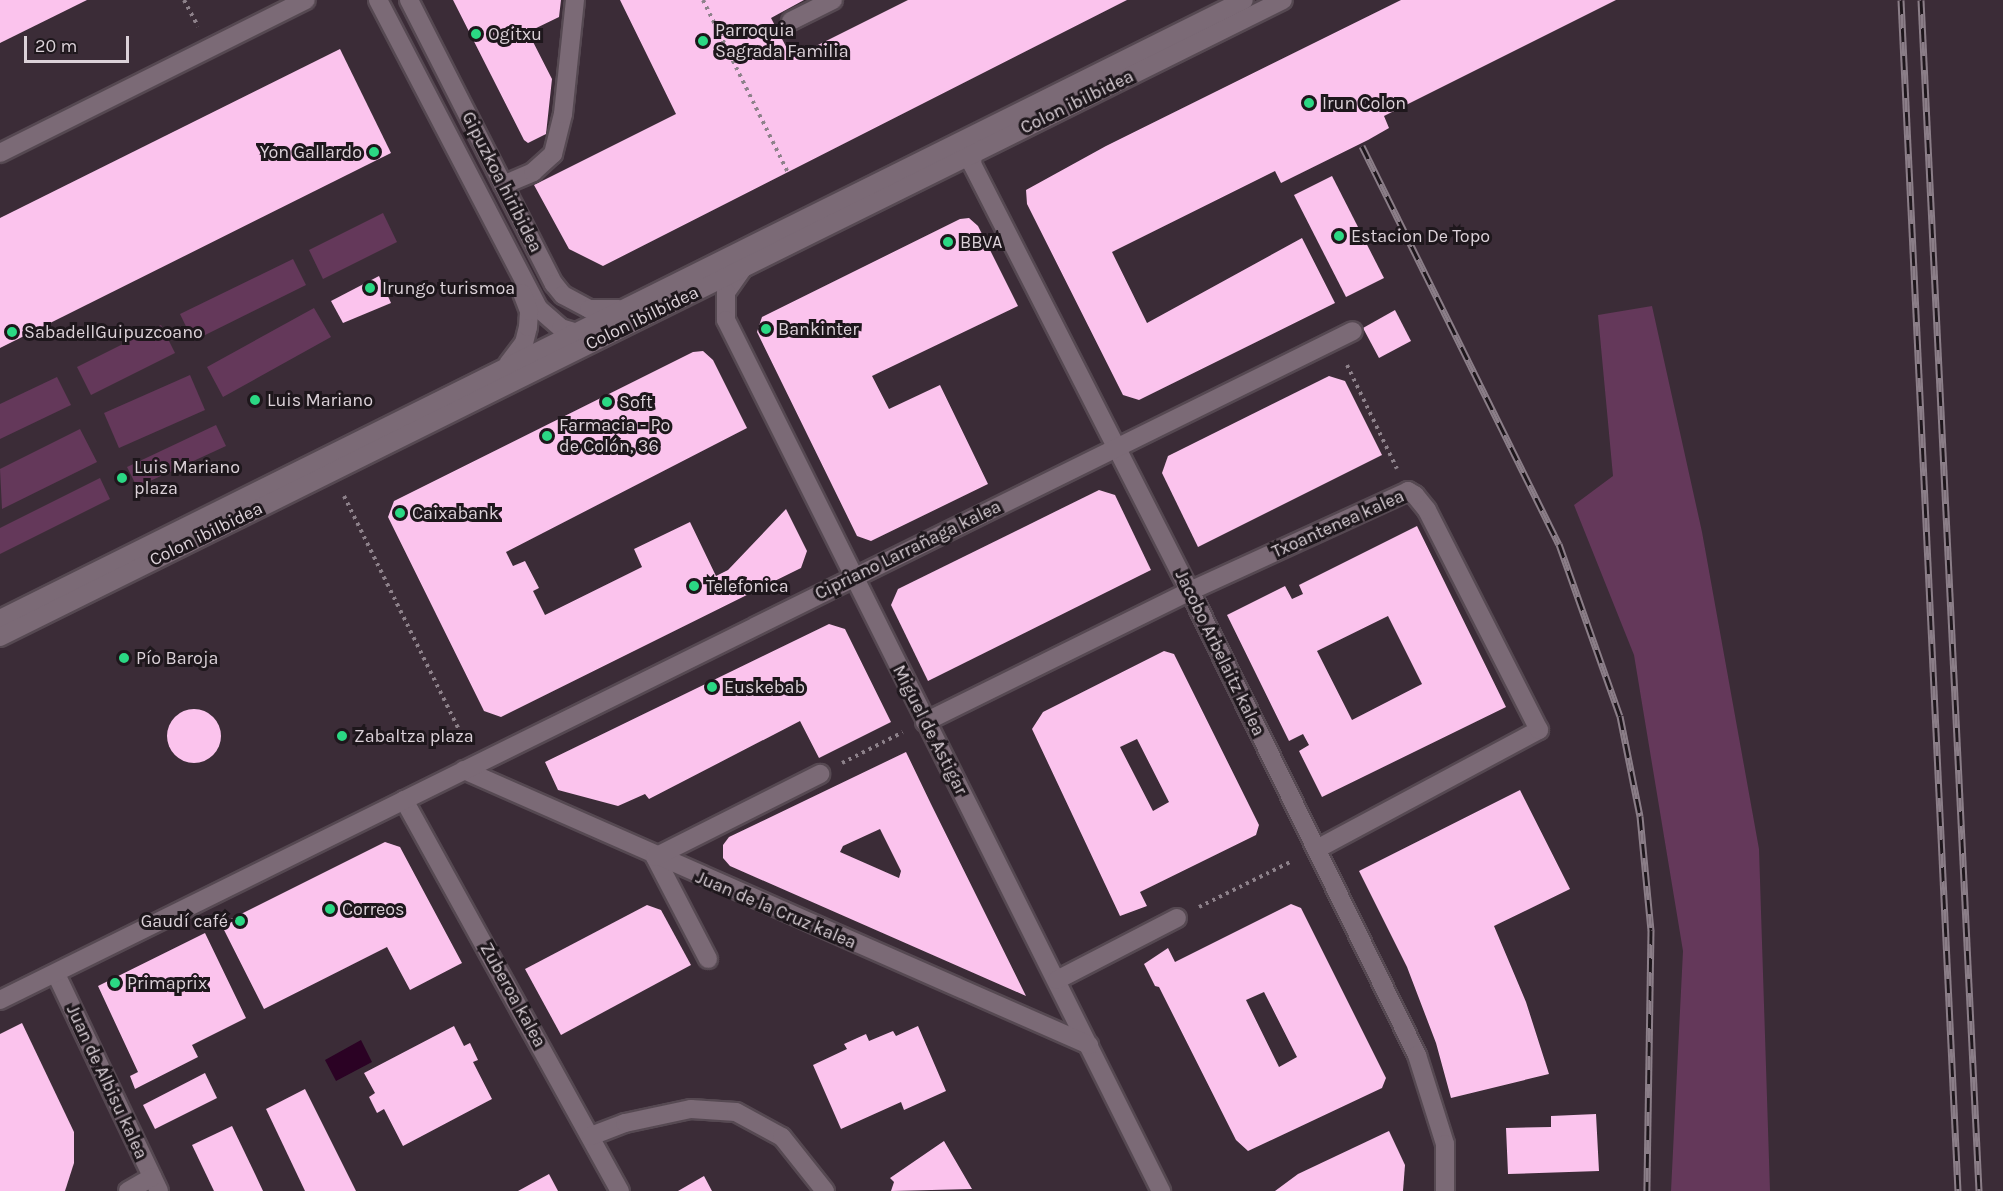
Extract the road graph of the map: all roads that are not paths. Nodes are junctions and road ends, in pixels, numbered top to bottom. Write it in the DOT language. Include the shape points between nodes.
graph roads {
  1 [pos="306,0"];
  2 [pos="378,0"];
  3 [pos="409,0"];
  4 [pos="575,0"];
  5 [pos="833,0"];
  6 [pos="1244,0"];
  7 [pos="1283,0"];
  8 [pos="791,21"];
  9 [pos="985,130"];
  10 [pos="0,153"];
  11 [pos="971,155"];
  12 [pos="503,186"];
  13 [pos="510,259"];
  14 [pos="743,268"];
  15 [pos="635,304"];
  16 [pos="618,330"];
  17 [pos="1353,331"];
  18 [pos="575,333"];
  19 [pos="503,369"];
  20 [pos="1118,447"];
  21 [pos="854,577"];
  22 [pos="1190,591"];
  23 [pos="0,618"];
  24 [pos="0,637"];
  25 [pos="925,722"];
  26 [pos="464,770"];
  27 [pos="820,774"];
  28 [pos="404,800"];
  29 [pos="1317,849"];
  30 [pos="655,857"];
  31 [pos="1178,918"];
  32 [pos="708,959"];
  33 [pos="56,974"];
  34 [pos="1057,980"];
  35 [pos="0,1000"];
  36 [pos="1089,1045"];
  37 [pos="591,1137"];
  38 [pos="155,1184"];
  39 [pos="128,1191"];
  40 [pos="620,1191"];
  41 [pos="825,1191"];
  42 [pos="1161,1191"];
  43 [pos="1445,1191"];
  1 -- 10 [label="street"];
  2 -- 13 [label="street, Gipuzkoa hiribidea"];
  3 -- 12 [label="street, Gipuzkoa hiribidea"];
  4 -- 12 [label="street" via="563,114 553,154 533,172"];
  5 -- 8 [label="street"];
  6 -- 9 [label="street, Colon ibilbidea"];
  7 -- 11 [label="street, Colon ibilbidea"];
  9 -- 11 [label="street" via="977,136"];
  9 -- 15 [label="street, Colon ibilbidea"];
  11 -- 14 [label="street, Colon ibilbidea"];
  11 -- 20 [label="street, Jacobo Arbelaitz kalea" via="972,164"];
  12 -- 15 [label="street, Gipuzkoa hiribidea" via="563,295 575,303 604,311"];
  13 -- 18 [label="street, Gipuzkoa hiribidea" via="538,308 548,319"];
  13 -- 19 [label="street, Gipuzkoa hiribidea" via="529,311 528,327 524,343"];
  14 -- 16 [label="street, Colon ibilbidea"];
  14 -- 21 [label="street, Miguel de Astigar" via="726,291 726,320"];
  15 -- 18 [label="street, Colon ibilbidea"];
  16 -- 18 [label="street, Gipuzkoa hiribidea" via="604,334"];
  16 -- 24 [label="street, Colon ibilbidea"];
  17 -- 20 [label="street, Cipriano Larrañaga kalea"];
  18 -- 19 [label="street, Colon ibilbidea"];
  19 -- 23 [label="street, Colon ibilbidea"];
  20 -- 21 [label="street, Cipriano Larrañaga kalea"];
  20 -- 22 [label="street, Jacobo Arbelaitz kalea"];
  21 -- 25 [label="street, Miguel de Astigar"];
  21 -- 26 [label="street, Cipriano Larrañaga kalea"];
  22 -- 25 [label="street, Txoantenea kalea"];
  22 -- 29 [label="street, Jacobo Arbelaitz kalea"];
  22 -- 29 [label="street, Txoantenea kalea" via="1408,491 1427,510 1539,730"];
  25 -- 34 [label="street, Miguel de Astigar"];
  26 -- 28 [label="street"];
  26 -- 30 [label="street, Juan de la Cruz kalea"];
  27 -- 30 [label="street"];
  28 -- 33 [label="street"];
  28 -- 37 [label="street, Zuberoa kalea"];
  29 -- 43 [label="street, Jacobo Arbelaitz kalea" via="1417,1054 1445,1144"];
  30 -- 32 [label="street"];
  30 -- 36 [label="street, Juan de la Cruz kalea"];
  31 -- 34 [label="street"];
  33 -- 35 [label="street"];
  33 -- 38 [label="street, Juan de Albisu kalea"];
  34 -- 36 [label="street, Miguel de Astigar"];
  36 -- 42 [label="street, Miguel de Astigar"];
  37 -- 40 [label="street, Zuberoa kalea"];
  37 -- 41 [label="street" via="625,1123 691,1109 736,1112 782,1137"];
  38 -- 39 [label="street"];
}
